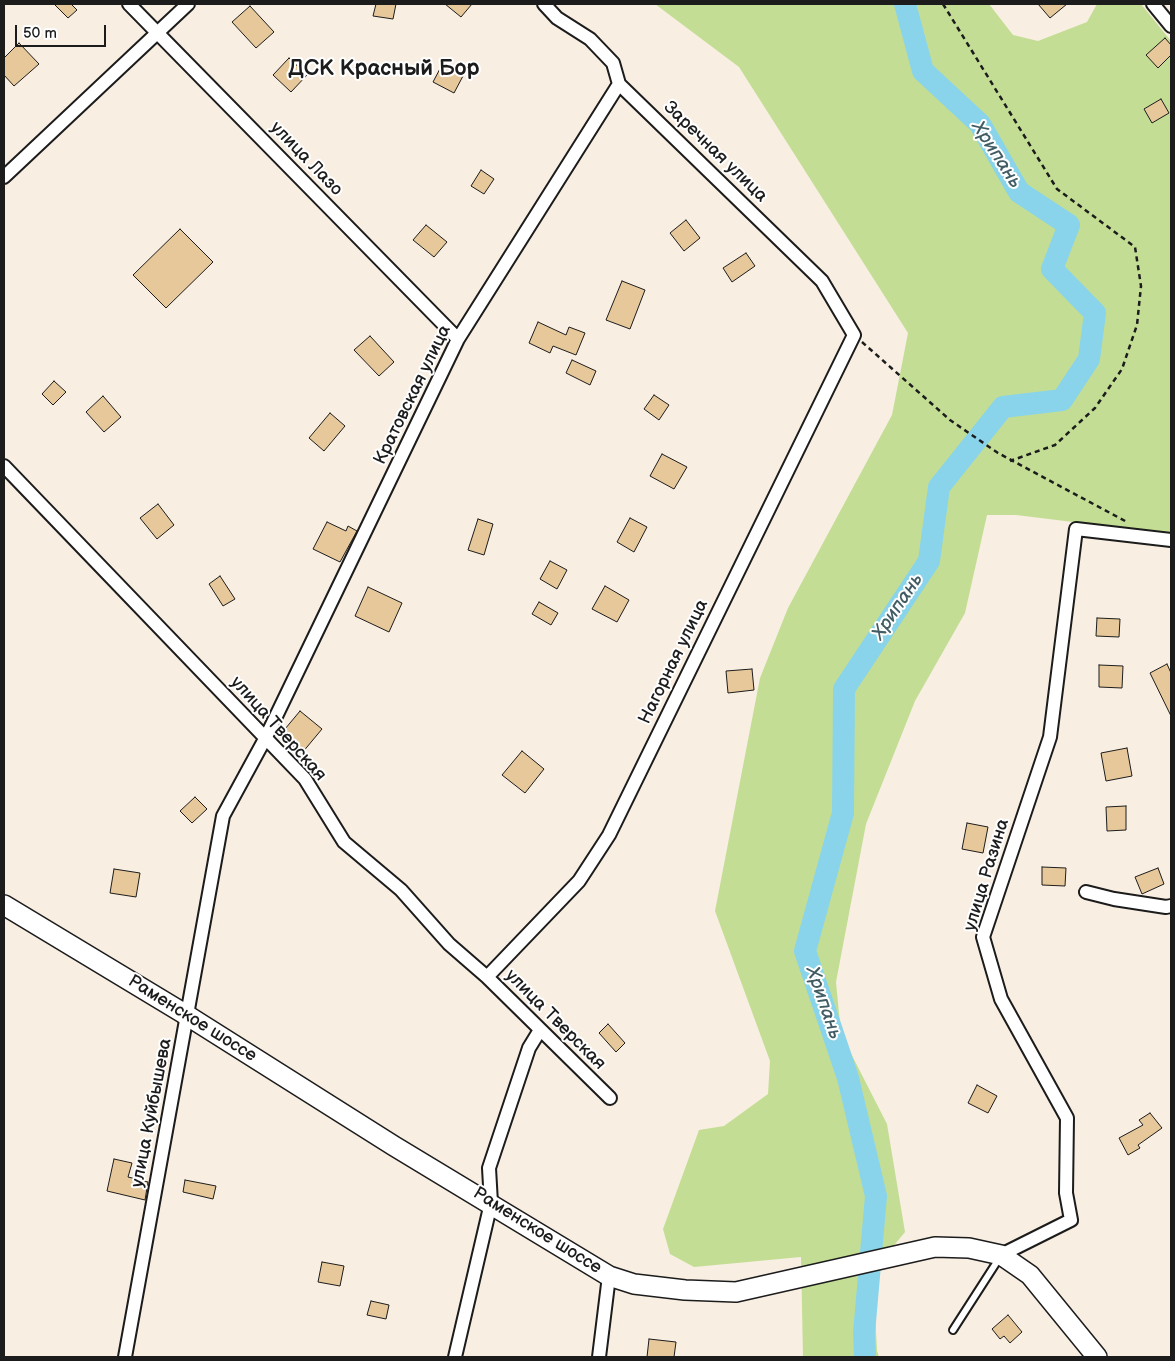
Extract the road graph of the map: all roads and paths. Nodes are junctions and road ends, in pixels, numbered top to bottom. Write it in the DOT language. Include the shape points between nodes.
graph roads {
  1 [pos="129,4"];
  2 [pos="188,4"];
  3 [pos="544,4"];
  4 [pos="943,4"];
  5 [pos="1153,4"];
  6 [pos="1171,26"];
  7 [pos="157,32"];
  8 [pos="619,84"];
  9 [pos="4,177"];
  10 [pos="854,335"];
  11 [pos="458,339"];
  12 [pos="1010,460"];
  13 [pos="4,466"];
  14 [pos="1131,524"];
  15 [pos="1171,540"];
  16 [pos="266,737"];
  17 [pos="1086,892"];
  18 [pos="4,905"];
  19 [pos="1171,906"];
  20 [pos="487,977"];
  21 [pos="188,1016"];
  22 [pos="540,1030"];
  23 [pos="610,1098"];
  24 [pos="491,1203"];
  25 [pos="1001,1255"];
  26 [pos="609,1276"];
  27 [pos="953,1330"];
  28 [pos="125,1357"];
  29 [pos="455,1357"];
  30 [pos="599,1357"];
  31 [pos="1096,1357"];
  1 -- 7 [label="street, улица Лазо"];
  2 -- 7 [label="street"];
  3 -- 8 [label="street, Заречная улица" via="557,18 590,39 613,63"];
  4 -- 12 [label="path" via="1057,189 1135,247 1141,286 1137,325 1122,368 1095,408 1055,445"];
  5 -- 6 [label="street"];
  7 -- 9 [label="street"];
  7 -- 11 [label="street, улица Лазо"];
  8 -- 10 [label="street, Заречная улица" via="822,281"];
  8 -- 11 [label="street, Кратовская улица"];
  10 -- 12 [label="path" via="950,420"];
  10 -- 20 [label="street, Нагорная улица" via="608,835 579,881"];
  11 -- 16 [label="street, Кратовская улица"];
  12 -- 14 [label="path"];
  13 -- 16 [label="street, улица Тверская"];
  15 -- 25 [label="street, улица Разина" via="1076,529 1050,737 983,937 1001,1000 1067,1118 1066,1193 1071,1220"];
  16 -- 20 [label="street, улица Тверская" via="305,779 344,842 401,890 448,944"];
  16 -- 21 [label="street, улица Куйбышева" via="223,816"];
  17 -- 19 [label="street"];
  18 -- 21 [label="main road, Раменское шоссе"];
  20 -- 22 [label="street, улица Тверская"];
  21 -- 24 [label="main road, Раменское шоссе"];
  21 -- 28 [label="street, улица Куйбышева"];
  22 -- 23 [label="street, улица Тверская"];
  22 -- 24 [label="street" via="529,1048 489,1168"];
  24 -- 26 [label="main road, Раменское шоссе"];
  24 -- 29 [label="street"];
  25 -- 26 [label="main road, Раменское шоссе" via="969,1248 935,1247 736,1292 643,1285"];
  25 -- 27 [label="lane"];
  25 -- 31 [label="main road, Раменское шоссе" via="1030,1275"];
  26 -- 30 [label="street"];
}
